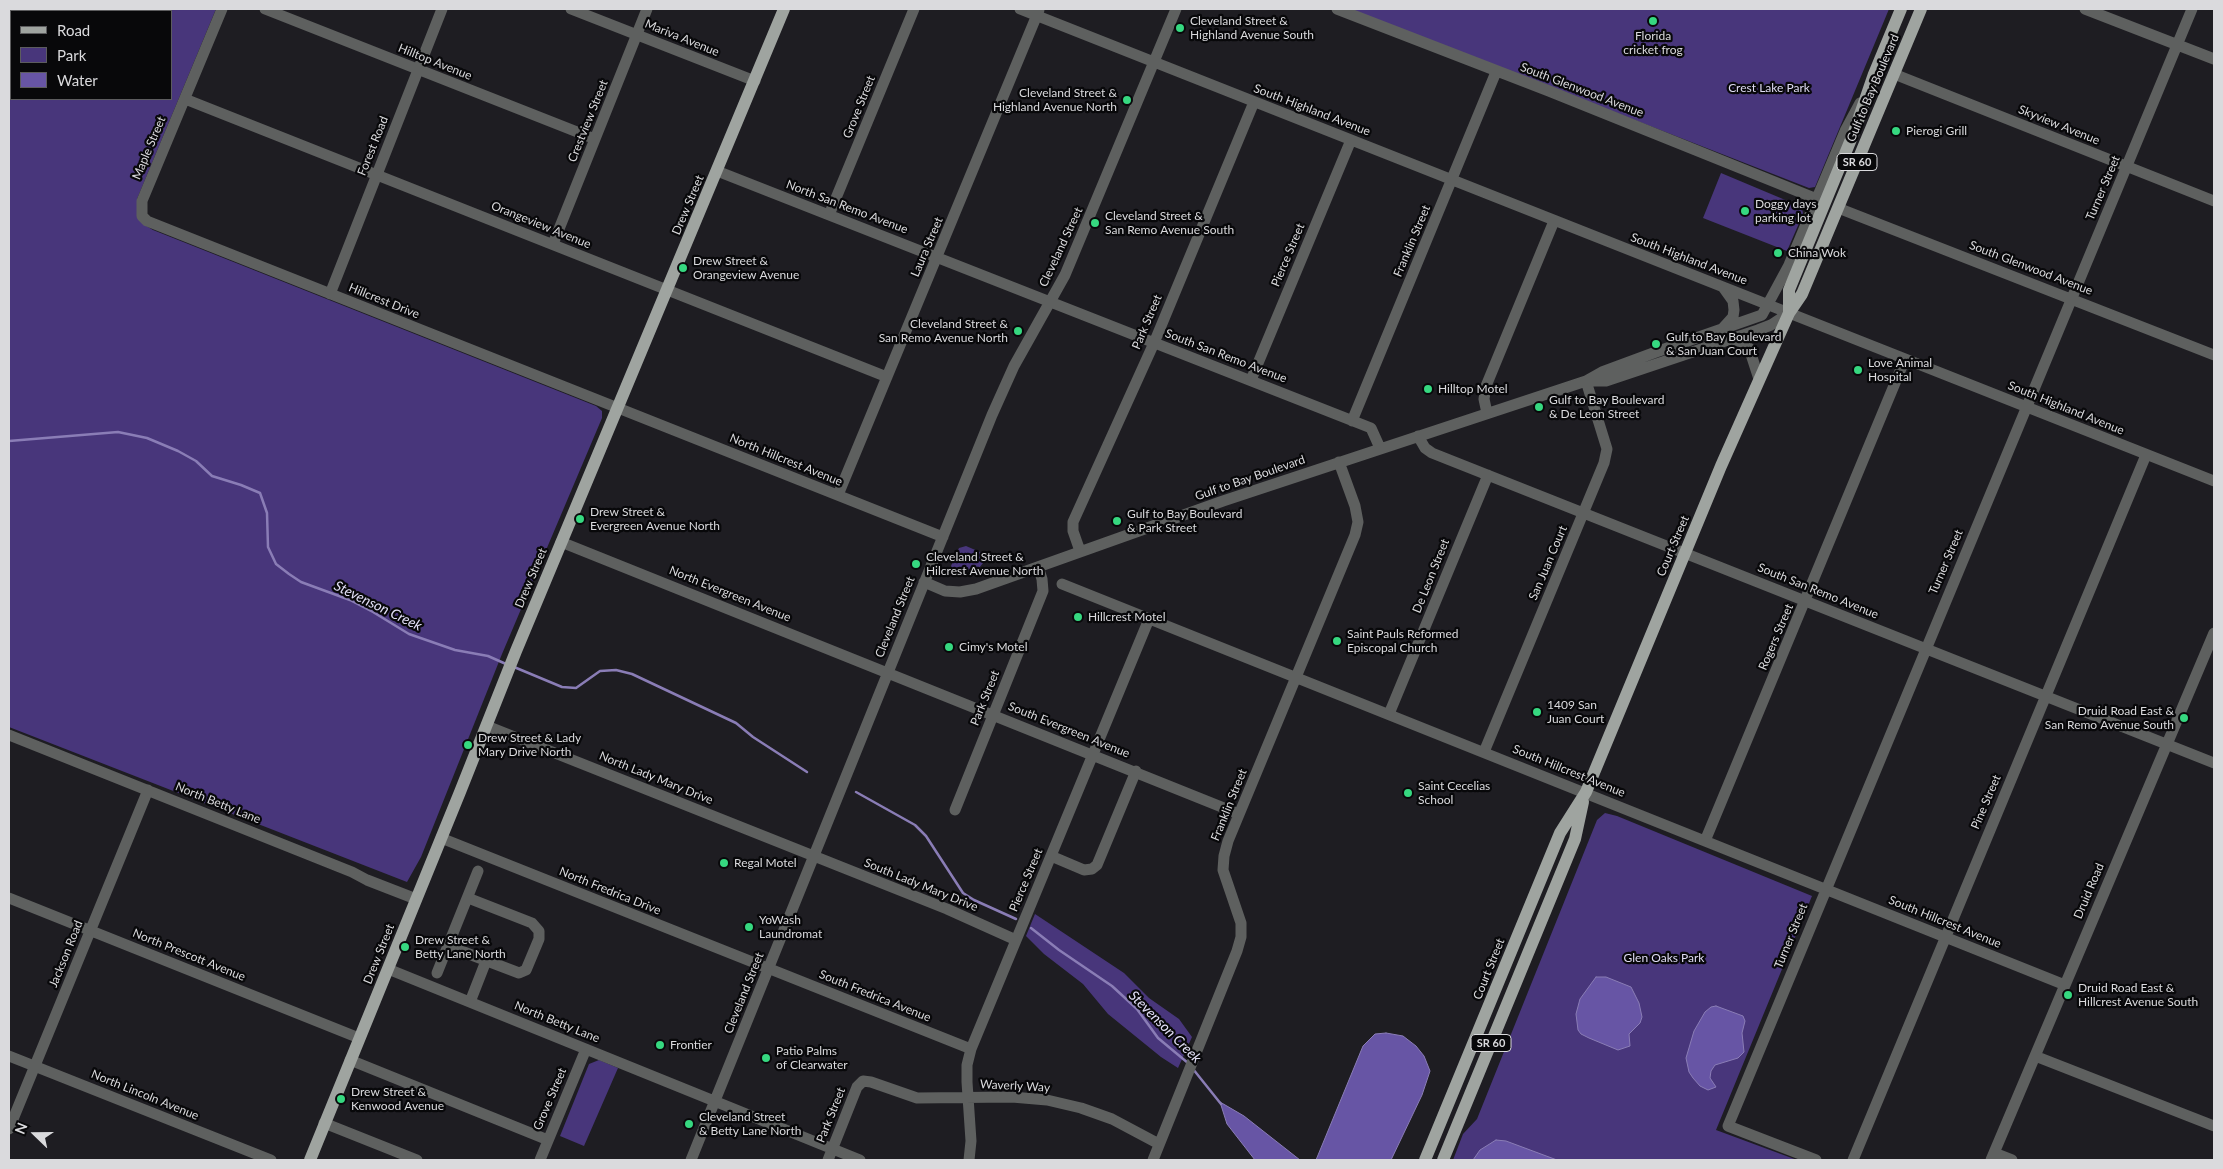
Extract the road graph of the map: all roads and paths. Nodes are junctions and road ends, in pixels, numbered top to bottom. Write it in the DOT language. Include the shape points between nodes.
graph roads {
  1 [pos="222,9"];
  2 [pos="265,9"];
  3 [pos="442,9"];
  4 [pos="572,9"];
  5 [pos="647,9"];
  6 [pos="784,9"];
  7 [pos="914,9"];
  8 [pos="1020,9"];
  9 [pos="1176,9"];
  10 [pos="1336,9"];
  11 [pos="1921,9"];
  12 [pos="2085,9"];
  13 [pos="2192,9"];
  14 [pos="1038,12"];
  15 [pos="1899,14"];
  16 [pos="637,34"];
  17 [pos="2177,45"];
  18 [pos="2214,59"];
  19 [pos="1154,62"];
  20 [pos="418,70"];
  21 [pos="1496,72"];
  22 [pos="1874,74"];
  23 [pos="1894,74"];
  24 [pos="754,81"];
  25 [pos="184,99"];
  26 [pos="1254,102"];
  27 [pos="595,139"];
  28 [pos="1351,140"];
  29 [pos="2127,167"];
  30 [pos="717,171"];
  31 [pos="377,174"];
  32 [pos="1452,180"];
  33 [pos="1817,199"];
  34 [pos="2214,201"];
  35 [pos="1838,208"];
  36 [pos="142,216"];
  37 [pos="829,216"];
  38 [pos="1554,220"];
  39 [pos="554,244"];
  40 [pos="938,257"];
  41 [pos="1723,287"];
  42 [pos="668,290"];
  43 [pos="330,294"];
  44 [pos="2071,298"];
  45 [pos="1050,302"];
  46 [pos="1768,304"];
  47 [pos="1789,313"];
  48 [pos="1724,328"];
  49 [pos="1730,339"];
  50 [pos="1154,343"];
  51 [pos="2214,355"];
  52 [pos="1904,359"];
  53 [pos="887,377"];
  54 [pos="1759,379"];
  55 [pos="1251,380"];
  56 [pos="1586,381"];
  57 [pos="2026,407"];
  58 [pos="618,408"];
  59 [pos="1487,413"];
  60 [pos="1352,421"];
  61 [pos="1418,436"];
  62 [pos="1380,448"];
  63 [pos="2146,455"];
  64 [pos="1339,462"];
  65 [pos="1488,476"];
  66 [pos="2214,482"];
  67 [pos="838,495"];
  68 [pos="1584,512"];
  69 [pos="942,537"];
  70 [pos="561,542"];
  71 [pos="1080,551"];
  72 [pos="1686,552"];
  73 [pos="1038,567"];
  74 [pos="924,582"];
  75 [pos="1062,584"];
  76 [pos="1806,601"];
  77 [pos="1149,619"];
  78 [pos="2214,633"];
  79 [pos="1925,648"];
  80 [pos="888,673"];
  81 [pos="1296,676"];
  82 [pos="2045,695"];
  83 [pos="1389,714"];
  84 [pos="993,715"];
  85 [pos="487,726"];
  86 [pos="9,735"];
  87 [pos="2166,744"];
  88 [pos="1484,752"];
  89 [pos="1093,754"];
  90 [pos="2214,763"];
  91 [pos="1136,771"];
  92 [pos="148,790"];
  93 [pos="1586,792"];
  94 [pos="954,810"];
  95 [pos="1239,814"];
  96 [pos="441,838"];
  97 [pos="1705,841"];
  98 [pos="814,856"];
  99 [pos="1051,856"];
  100 [pos="478,872"];
  101 [pos="1825,889"];
  102 [pos="9,898"];
  103 [pos="468,898"];
  104 [pos="416,899"];
  105 [pos="1524,921"];
  106 [pos="1538,926"];
  107 [pos="90,931"];
  108 [pos="1018,935"];
  109 [pos="1945,937"];
  110 [pos="448,946"];
  111 [pos="486,961"];
  112 [pos="388,969"];
  113 [pos="769,969"];
  114 [pos="437,973"];
  115 [pos="2065,985"];
  116 [pos="470,1002"];
  117 [pos="1478,1033"];
  118 [pos="359,1038"];
  119 [pos="1493,1038"];
  120 [pos="586,1049"];
  121 [pos="972,1049"];
  122 [pos="9,1056"];
  123 [pos="2035,1056"];
  124 [pos="350,1060"];
  125 [pos="34,1066"];
  126 [pos="863,1081"];
  127 [pos="968,1098"];
  128 [pos="715,1101"];
  129 [pos="324,1123"];
  130 [pos="2214,1126"];
  131 [pos="9,1129"];
  132 [pos="548,1140"];
  133 [pos="1159,1144"];
  134 [pos="832,1149"];
  135 [pos="1993,1157"];
  136 [pos="271,1160"];
  137 [pos="310,1160"];
  138 [pos="417,1160"];
  139 [pos="540,1160"];
  140 [pos="691,1160"];
  141 [pos="828,1160"];
  142 [pos="860,1160"];
  143 [pos="969,1160"];
  144 [pos="1153,1160"];
  145 [pos="1425,1160"];
  146 [pos="1443,1160"];
  147 [pos="1816,1160"];
  148 [pos="1853,1160"];
  149 [pos="2012,1160"];
  1 -- 25 [label="street, Maple Street"];
  2 -- 20 [label="street, Hilltop Avenue"];
  3 -- 20 [label="street, Forest Road"];
  4 -- 16 [label="street, Mariva Avenue"];
  5 -- 16 [label="street, Crestview Street"];
  6 -- 24 [label="main road, Drew Street"];
  7 -- 37 [label="street, Grove Street"];
  8 -- 14 [label="street, South Highland Avenue"];
  9 -- 19 [label="street, Cleveland Street"];
  10 -- 21 [label="street, South Glenwood Avenue"];
  11 -- 23 [label="main road, Gulf to Bay Boulevard / SR 60"];
  12 -- 17 [label="street"];
  13 -- 17 [label="street, Turner Street"];
  14 -- 19 [label="street, South Highland Avenue"];
  14 -- 40 [label="street, Laura Street"];
  15 -- 22 [label="main road, Gulf to Bay Boulevard / SR 60"];
  15 -- 23 [label="main road" via="1897,38 1889,60 1889,68"];
  16 -- 24 [label="street, Mariva Avenue"];
  16 -- 27 [label="street, Crestview Street"];
  17 -- 18 [label="street"];
  17 -- 29 [label="street, Turner Street"];
  19 -- 26 [label="street, South Highland Avenue"];
  19 -- 45 [label="street, Cleveland Street" via="1082,238"];
  20 -- 27 [label="street, Hilltop Avenue"];
  20 -- 31 [label="street, Forest Road"];
  21 -- 32 [label="street, Franklin Street"];
  21 -- 33 [label="street, South Glenwood Avenue"];
  22 -- 33 [label="street" via="1846,129"];
  22 -- 47 [label="main road, Gulf to Bay Boulevard / SR 60" via="1854,132 1789,290"];
  23 -- 29 [label="street, Skyview Avenue"];
  23 -- 35 [label="main road, Gulf to Bay Boulevard / SR 60"];
  24 -- 30 [label="main road, Drew Street"];
  25 -- 31 [label="street, Orangeview Avenue"];
  25 -- 36 [label="street, Maple Street" via="142,201"];
  26 -- 28 [label="street, South Highland Avenue"];
  26 -- 50 [label="street, Park Street"];
  27 -- 39 [label="street, Crestview Street"];
  28 -- 32 [label="street, South Highland Avenue"];
  28 -- 55 [label="street, Pierce Street"];
  29 -- 34 [label="street, Skyview Avenue"];
  29 -- 44 [label="street, Turner Street"];
  30 -- 37 [label="street, North San Remo Avenue"];
  30 -- 42 [label="main road, Drew Street"];
  31 -- 39 [label="street, Orangeview Avenue"];
  31 -- 43 [label="street, Forest Road"];
  32 -- 38 [label="street, South Highland Avenue"];
  32 -- 60 [label="street, Franklin Street"];
  33 -- 46 [label="street" via="1790,265"];
  35 -- 44 [label="street, South Glenwood Avenue"];
  35 -- 47 [label="main road, Gulf to Bay Boulevard / SR 60" via="1802,294"];
  36 -- 43 [label="street, Hillcrest Drive" via="157,226"];
  37 -- 40 [label="street, North San Remo Avenue"];
  38 -- 41 [label="street, South Highland Avenue"];
  38 -- 59 [label="street" via="1486,386 1484,400"];
  39 -- 42 [label="street, Orangeview Avenue"];
  40 -- 45 [label="street, North San Remo Avenue"];
  40 -- 53 [label="street, Laura Street"];
  41 -- 46 [label="street, South Highland Avenue"];
  41 -- 48 [label="street" via="1733,301 1734,310 1733,317"];
  42 -- 53 [label="street, Orangeview Avenue"];
  42 -- 58 [label="main road, Drew Street"];
  43 -- 58 [label="street, Hillcrest Drive"];
  44 -- 51 [label="street, South Glenwood Avenue"];
  44 -- 57 [label="street, Turner Street"];
  45 -- 50 [label="street, South San Remo Avenue"];
  45 -- 69 [label="street, Cleveland Street" via="1011,374"];
  46 -- 47 [label="street, South Highland Avenue"];
  46 -- 48 [label="street, Gulf to Bay Boulevard" via="1762,315"];
  47 -- 49 [label="street, Gulf to Bay Boulevard" via="1771,325"];
  47 -- 52 [label="street, South Highland Avenue"];
  47 -- 54 [label="main road, Court Street / SR 60"];
  48 -- 56 [label="street, Gulf to Bay Boulevard" via="1602,372"];
  49 -- 54 [label="street" via="1749,348"];
  49 -- 56 [label="street, Gulf to Bay Boulevard" via="1606,380"];
  50 -- 55 [label="street, South San Remo Avenue"];
  50 -- 71 [label="street, Park Street" via="1073,522"];
  52 -- 57 [label="street, South Highland Avenue"];
  52 -- 76 [label="street, Rogers Street"];
  53 -- 67 [label="street, Laura Street"];
  54 -- 72 [label="main road, Court Street / SR 60"];
  55 -- 60 [label="street, South San Remo Avenue"];
  56 -- 59 [label="street, Gulf to Bay Boulevard"];
  56 -- 68 [label="street, San Juan Court" via="1607,449"];
  57 -- 63 [label="street, South Highland Avenue"];
  57 -- 79 [label="street, Turner Street"];
  58 -- 67 [label="street, North Hillcrest Avenue"];
  58 -- 70 [label="main road, Drew Street"];
  59 -- 61 [label="street, Gulf to Bay Boulevard"];
  60 -- 62 [label="street, South San Remo Avenue" via="1371,428"];
  61 -- 62 [label="street, Gulf to Bay Boulevard"];
  61 -- 65 [label="street, South San Remo Avenue" via="1432,453"];
  62 -- 64 [label="street, Gulf to Bay Boulevard"];
  63 -- 66 [label="street, South Highland Avenue"];
  63 -- 82 [label="street, Pine Street"];
  64 -- 71 [label="street, Gulf to Bay Boulevard"];
  64 -- 81 [label="street, Franklin Street" via="1358,522"];
  65 -- 68 [label="street, South San Remo Avenue"];
  65 -- 83 [label="street, De Leon Street"];
  67 -- 69 [label="street, North Hillcrest Avenue"];
  68 -- 72 [label="street, South San Remo Avenue"];
  68 -- 88 [label="street, San Juan Court"];
  69 -- 74 [label="street, Cleveland Street"];
  70 -- 80 [label="street, North Evergreen Avenue"];
  70 -- 85 [label="main road, Drew Street"];
  71 -- 73 [label="street, Gulf to Bay Boulevard"];
  72 -- 76 [label="street, South San Remo Avenue"];
  72 -- 93 [label="main road, Court Street / SR 60"];
  73 -- 74 [label="street, Gulf to Bay Boulevard" via="960,592 945,591"];
  73 -- 84 [label="street, Park Street" via="1043,591"];
  74 -- 80 [label="street, Cleveland Street"];
  75 -- 77 [label="street, South Hillcrest Avenue"];
  76 -- 79 [label="street, South San Remo Avenue"];
  76 -- 97 [label="street, Rogers Street"];
  77 -- 81 [label="street, South Hillcrest Avenue"];
  77 -- 89 [label="street, Pierce Street"];
  78 -- 87 [label="street, Druid Road"];
  79 -- 82 [label="street, South San Remo Avenue"];
  79 -- 101 [label="street, Turner Street"];
  80 -- 84 [label="street, South Evergreen Avenue"];
  80 -- 98 [label="street, Cleveland Street"];
  81 -- 83 [label="street, South Hillcrest Avenue"];
  81 -- 95 [label="street, Franklin Street"];
  82 -- 87 [label="street, South San Remo Avenue"];
  82 -- 109 [label="street, Pine Street"];
  83 -- 88 [label="street, South Hillcrest Avenue"];
  84 -- 89 [label="street, South Evergreen Avenue"];
  84 -- 94 [label="street, Park Street"];
  85 -- 96 [label="main road, Drew Street"];
  85 -- 98 [label="street, North Lady Mary Drive"];
  86 -- 92 [label="street, North Betty Lane"];
  87 -- 90 [label="street, South San Remo Avenue"];
  87 -- 115 [label="street, Druid Road"];
  88 -- 93 [label="street, South Hillcrest Avenue"];
  89 -- 91 [label="street, South Evergreen Avenue"];
  89 -- 99 [label="street, Pierce Street"];
  91 -- 95 [label="street, South Evergreen Avenue"];
  91 -- 99 [label="street" via="1097,865 1084,870"];
  92 -- 104 [label="street, North Betty Lane"];
  92 -- 107 [label="street, Jackson Road"];
  93 -- 97 [label="street, South Hillcrest Avenue"];
  93 -- 105 [label="main road, Court Street / SR 60" via="1560,833"];
  93 -- 106 [label="main road, Court Street / SR 60" via="1575,839"];
  95 -- 133 [label="street, Franklin Street" via="1228,841 1223,870 1241,923 1241,938"];
  96 -- 104 [label="main road, Drew Street"];
  96 -- 113 [label="street, North Fredrica Drive"];
  97 -- 101 [label="street, South Hillcrest Avenue"];
  98 -- 108 [label="street, South Lady Mary Drive"];
  98 -- 113 [label="street, Cleveland Street"];
  99 -- 108 [label="street, Pierce Street"];
  100 -- 103 [label="street"];
  101 -- 109 [label="street, South Hillcrest Avenue"];
  101 -- 147 [label="street, Turner Street" via="1728,1126"];
  102 -- 107 [label="street, North Prescott Avenue"];
  103 -- 110 [label="street"];
  103 -- 111 [label="street" via="532,923 539,931 528,967 522,972 515,973"];
  104 -- 112 [label="main road, Drew Street"];
  105 -- 106 [label="street"];
  105 -- 117 [label="main road, Court Street / SR 60"];
  106 -- 119 [label="main road, Court Street / SR 60"];
  107 -- 118 [label="street, North Prescott Avenue"];
  107 -- 125 [label="street, Jackson Road"];
  108 -- 121 [label="street, Pierce Street"];
  109 -- 115 [label="street, South Hillcrest Avenue"];
  109 -- 148 [label="street, Pine Street"];
  110 -- 111 [label="street"];
  110 -- 114 [label="street"];
  111 -- 116 [label="street"];
  112 -- 116 [label="street, North Betty Lane"];
  112 -- 118 [label="main road, Drew Street"];
  113 -- 121 [label="street, South Fredrica Avenue"];
  113 -- 128 [label="street, Cleveland Street"];
  115 -- 123 [label="street, Druid Road"];
  116 -- 120 [label="street, North Betty Lane"];
  117 -- 119 [label="street"];
  117 -- 145 [label="main road, Court Street / SR 60"];
  118 -- 124 [label="main road, Drew Street"];
  119 -- 146 [label="main road, Court Street / SR 60"];
  120 -- 128 [label="street, North Betty Lane"];
  120 -- 132 [label="street, Grove Street"];
  121 -- 127 [label="street, Pierce Street" via="967,1066"];
  122 -- 125 [label="street, North Lincoln Avenue"];
  123 -- 130 [label="street"];
  123 -- 135 [label="street, Druid Road"];
  124 -- 129 [label="main road, Drew Street"];
  124 -- 132 [label="street"];
  125 -- 131 [label="street, Jackson Road"];
  125 -- 136 [label="street, North Lincoln Avenue"];
  126 -- 127 [label="street, Waverly Way" via="917,1098"];
  126 -- 134 [label="street, Park Street" via="857,1087"];
  127 -- 133 [label="street, Waverly Way" via="1047,1100 1081,1108 1112,1119"];
  127 -- 143 [label="street, Pierce Street" via="972,1142"];
  128 -- 134 [label="street, North Betty Lane"];
  128 -- 140 [label="street, Cleveland Street"];
  129 -- 137 [label="main road, Drew Street"];
  129 -- 138 [label="street"];
  132 -- 139 [label="street, Grove Street"];
  133 -- 144 [label="street, Franklin Street"];
  134 -- 141 [label="street, Park Street"];
  134 -- 142 [label="street, North Betty Lane"];
  135 -- 149 [label="street"];
}
